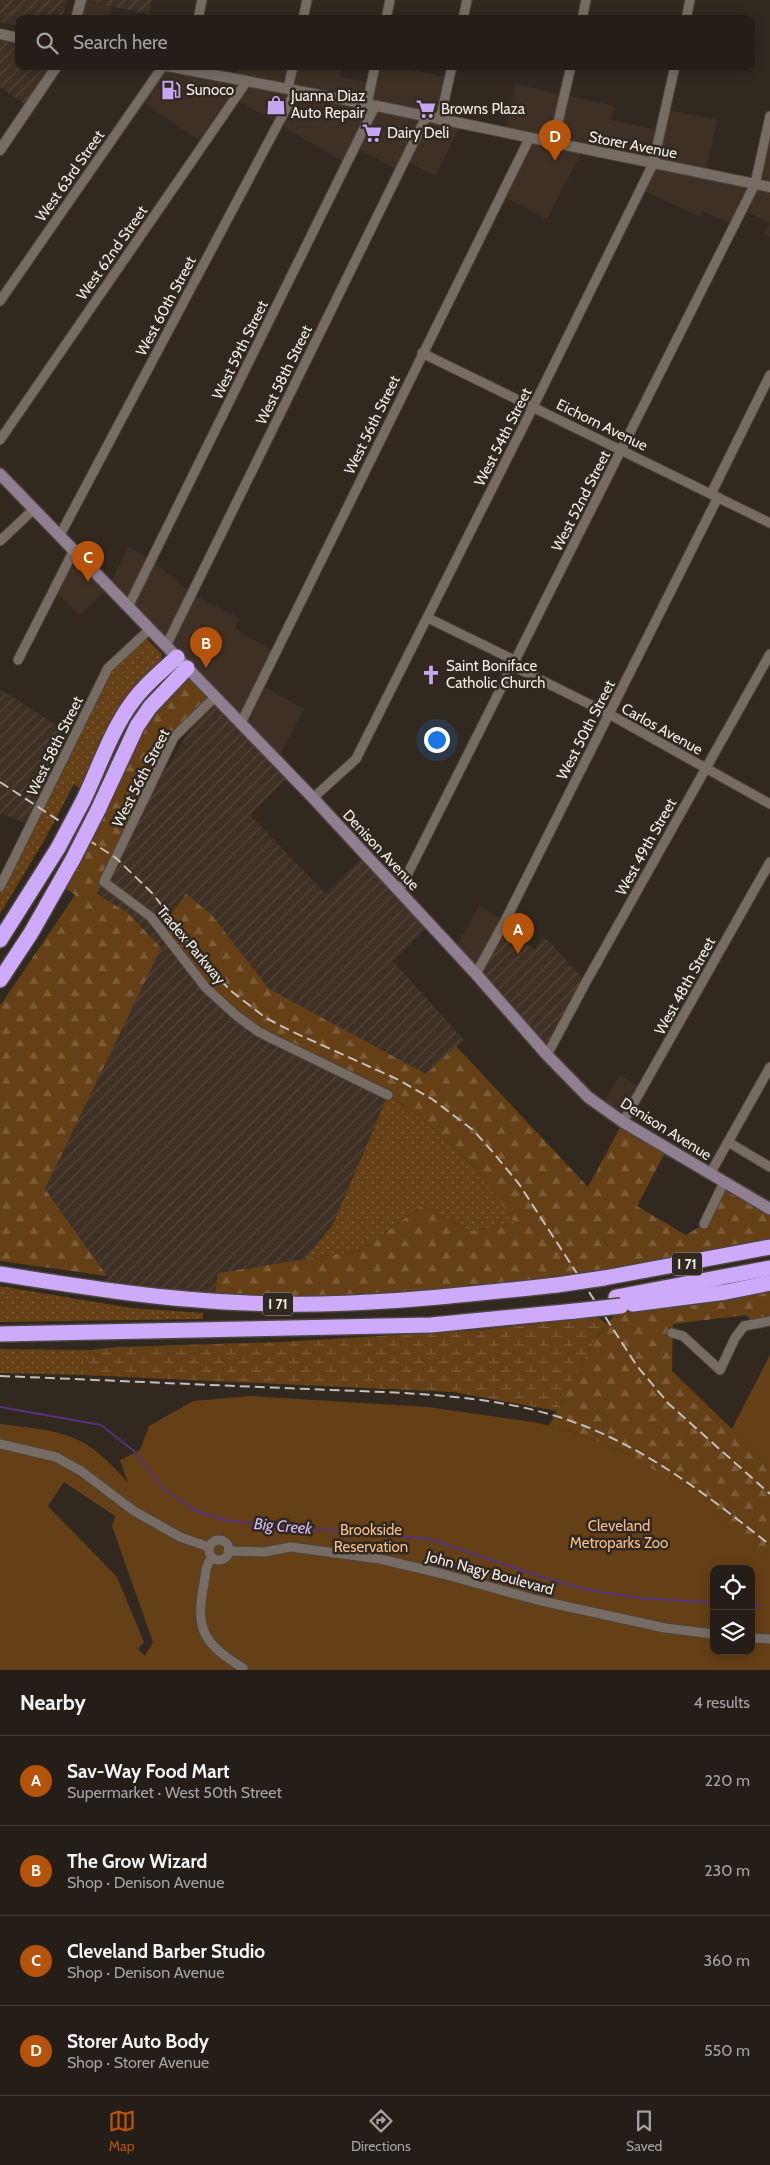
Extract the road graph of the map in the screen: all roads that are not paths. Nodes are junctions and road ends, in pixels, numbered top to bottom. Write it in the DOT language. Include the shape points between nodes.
graph roads {
  1 [pos="80,0"];
  2 [pos="202,0"];
  3 [pos="307,0"];
  4 [pos="390,0"];
  5 [pos="467,0"];
  6 [pos="586,0"];
  7 [pos="690,0"];
  8 [pos="77,15"];
  9 [pos="199,15"];
  10 [pos="304,15"];
  11 [pos="387,15"];
  12 [pos="464,15"];
  13 [pos="583,15"];
  14 [pos="687,15"];
  15 [pos="0,34"];
  16 [pos="15,37"];
  17 [pos="54,70"];
  18 [pos="160,70"];
  19 [pos="196,70"];
  20 [pos="293,70"];
  21 [pos="375,70"];
  22 [pos="451,70"];
  23 [pos="570,70"];
  24 [pos="674,70"];
  25 [pos="248,81"];
  26 [pos="292,89"];
  27 [pos="371,105"];
  28 [pos="770,116"];
  29 [pos="426,117"];
  30 [pos="440,120"];
  31 [pos="529,139"];
  32 [pos="553,144"];
  33 [pos="0,150"];
  34 [pos="653,164"];
  35 [pos="755,184"];
  36 [pos="770,187"];
  37 [pos="0,301"];
  38 [pos="422,352"];
  39 [pos="770,375"];
  40 [pos="534,406"];
  41 [pos="0,440"];
  42 [pos="622,450"];
  43 [pos="0,474"];
  44 [pos="714,495"];
  45 [pos="34,509"];
  46 [pos="770,523"];
  47 [pos="60,535"];
  48 [pos="0,541"];
  49 [pos="74,550"];
  50 [pos="128,606"];
  51 [pos="428,618"];
  52 [pos="150,630"];
  53 [pos="166,646"];
  54 [pos="770,654"];
  55 [pos="18,660"];
  56 [pos="182,662"];
  57 [pos="515,664"];
  58 [pos="215,697"];
  59 [pos="609,714"];
  60 [pos="241,723"];
  61 [pos="706,769"];
  62 [pos="313,798"];
  63 [pos="770,804"];
  64 [pos="770,862"];
  65 [pos="104,882"];
  66 [pos="0,887"];
  67 [pos="399,891"];
  68 [pos="0,940"];
  69 [pos="476,974"];
  70 [pos="0,980"];
  71 [pos="547,1055"];
  72 [pos="770,1066"];
  73 [pos="388,1095"];
  74 [pos="624,1122"];
  75 [pos="728,1142"];
  76 [pos="770,1167"];
  77 [pos="710,1174"];
  78 [pos="724,1182"];
  79 [pos="770,1209"];
  80 [pos="704,1224"];
  81 [pos="770,1241"];
  82 [pos="770,1247"];
  83 [pos="684,1265"];
  84 [pos="770,1268"];
  85 [pos="0,1274"];
  86 [pos="770,1283"];
  87 [pos="618,1301"];
  88 [pos="770,1321"];
  89 [pos="672,1333"];
  90 [pos="0,1334"];
  91 [pos="0,1444"];
  92 [pos="209,1547"];
  93 [pos="228,1551"];
  94 [pos="212,1558"];
  95 [pos="710,1634"];
  96 [pos="755,1638"];
  97 [pos="770,1639"];
  98 [pos="243,1668"];
  1 -- 8 [label="street"];
  2 -- 9 [label="street"];
  3 -- 10 [label="street"];
  4 -- 11 [label="street"];
  5 -- 12 [label="street"];
  6 -- 13 [label="street"];
  7 -- 14 [label="street"];
  15 -- 16 [label="street"];
  17 -- 33 [label="street"];
  18 -- 37 [label="street, West 63rd Street"];
  19 -- 25 [label="street, Storer Avenue"];
  20 -- 26 [label="street, West 60th Street"];
  21 -- 27 [label="street, West 59th Street"];
  22 -- 30 [label="street"];
  23 -- 32 [label="street"];
  24 -- 34 [label="street, West 54th Street"];
  25 -- 26 [label="street, Storer Avenue"];
  25 -- 41 [label="street, West 62nd Street"];
  26 -- 27 [label="street, Storer Avenue"];
  26 -- 47 [label="street, West 60th Street"];
  27 -- 29 [label="street, Storer Avenue"];
  27 -- 50 [label="street, West 59th Street"];
  28 -- 35 [label="street, West 52nd Street"];
  29 -- 30 [label="street, Storer Avenue"];
  29 -- 53 [label="street, West 58th Street"];
  30 -- 31 [label="street, Storer Avenue"];
  31 -- 32 [label="street, Storer Avenue"];
  31 -- 38 [label="street, West 56th Street"];
  32 -- 34 [label="street, Storer Avenue"];
  34 -- 35 [label="street, Storer Avenue"];
  34 -- 40 [label="street, West 54th Street"];
  35 -- 36 [label="street, Storer Avenue"];
  35 -- 42 [label="street, West 52nd Street"];
  38 -- 40 [label="street, Eichorn Avenue"];
  38 -- 60 [label="street, West 56th Street"];
  39 -- 44 [label="street, West 50th Street"];
  40 -- 42 [label="street, Eichorn Avenue"];
  40 -- 51 [label="street, West 54th Street"];
  42 -- 44 [label="street, Eichorn Avenue"];
  42 -- 57 [label="street, West 52nd Street"];
  43 -- 45 [label="main road, Denison Avenue"];
  44 -- 46 [label="street, Eichorn Avenue"];
  44 -- 59 [label="street, West 50th Street"];
  45 -- 47 [label="main road, Denison Avenue"];
  45 -- 48 [label="street"];
  47 -- 49 [label="main road, Denison Avenue"];
  49 -- 50 [label="main road, Denison Avenue"];
  49 -- 55 [label="street"];
  50 -- 52 [label="main road, Denison Avenue"];
  51 -- 57 [label="street, Carlos Avenue"];
  51 -- 62 [label="street, West 54th Street" via="356,759"];
  52 -- 53 [label="main road, Denison Avenue"];
  52 -- 66 [label="street, West 58th Street" via="108,668"];
  53 -- 56 [label="main road, Denison Avenue"];
  54 -- 61 [label="street, West 49th Street"];
  56 -- 58 [label="main road, Denison Avenue"];
  56 -- 68 [label="highway, bridge" via="143,688 129,707 58,848"];
  56 -- 70 [label="highway, bridge" via="137,726 73,859"];
  57 -- 59 [label="street, Carlos Avenue"];
  57 -- 67 [label="street, West 52nd Street"];
  58 -- 60 [label="main road, Denison Avenue"];
  58 -- 65 [label="street, West 56th Street" via="174,737"];
  59 -- 61 [label="street, Carlos Avenue"];
  59 -- 69 [label="street, West 50th Street"];
  60 -- 62 [label="main road, Denison Avenue"];
  61 -- 63 [label="street, Carlos Avenue"];
  61 -- 71 [label="street, West 49th Street"];
  62 -- 67 [label="main road, Denison Avenue"];
  64 -- 74 [label="street, West 48th Street"];
  65 -- 73 [label="street, Tradex Parkway" via="152,917 206,988 237,1016 272,1039"];
  67 -- 69 [label="main road, Denison Avenue"];
  69 -- 71 [label="main road, Denison Avenue"];
  71 -- 74 [label="main road, Denison Avenue" via="588,1096"];
  72 -- 75 [label="street"];
  74 -- 77 [label="main road, Denison Avenue"];
  75 -- 76 [label="street"];
  75 -- 77 [label="street"];
  77 -- 78 [label="main road, Denison Avenue"];
  78 -- 79 [label="main road, Denison Avenue"];
  78 -- 80 [label="street"];
  81 -- 83 [label="highway"];
  82 -- 83 [label="highway, I 71"];
  83 -- 85 [label="highway, I 71, bridge" via="557,1285 353,1302 249,1303 120,1293"];
  84 -- 87 [label="highway, I 71"];
  86 -- 87 [label="highway" via="726,1292"];
  87 -- 90 [label="highway, I 71, bridge" via="445,1324"];
  88 -- 89 [label="street" via="744,1326 720,1370 682,1336"];
  91 -- 92 [label="street, John Nagy Boulevard" via="56,1457 81,1471 134,1511 180,1537"];
  92 -- 93 [label="street, John Nagy Boulevard" via="216,1541 222,1541"];
  92 -- 94 [label="street"];
  93 -- 94 [label="street, John Nagy Boulevard" via="221,1560"];
  93 -- 95 [label="street, John Nagy Boulevard" via="264,1552 291,1547 380,1559 537,1600 665,1628"];
  94 -- 98 [label="street" via="205,1570 200,1622 209,1642"];
  96 -- 97 [label="street"];
}
